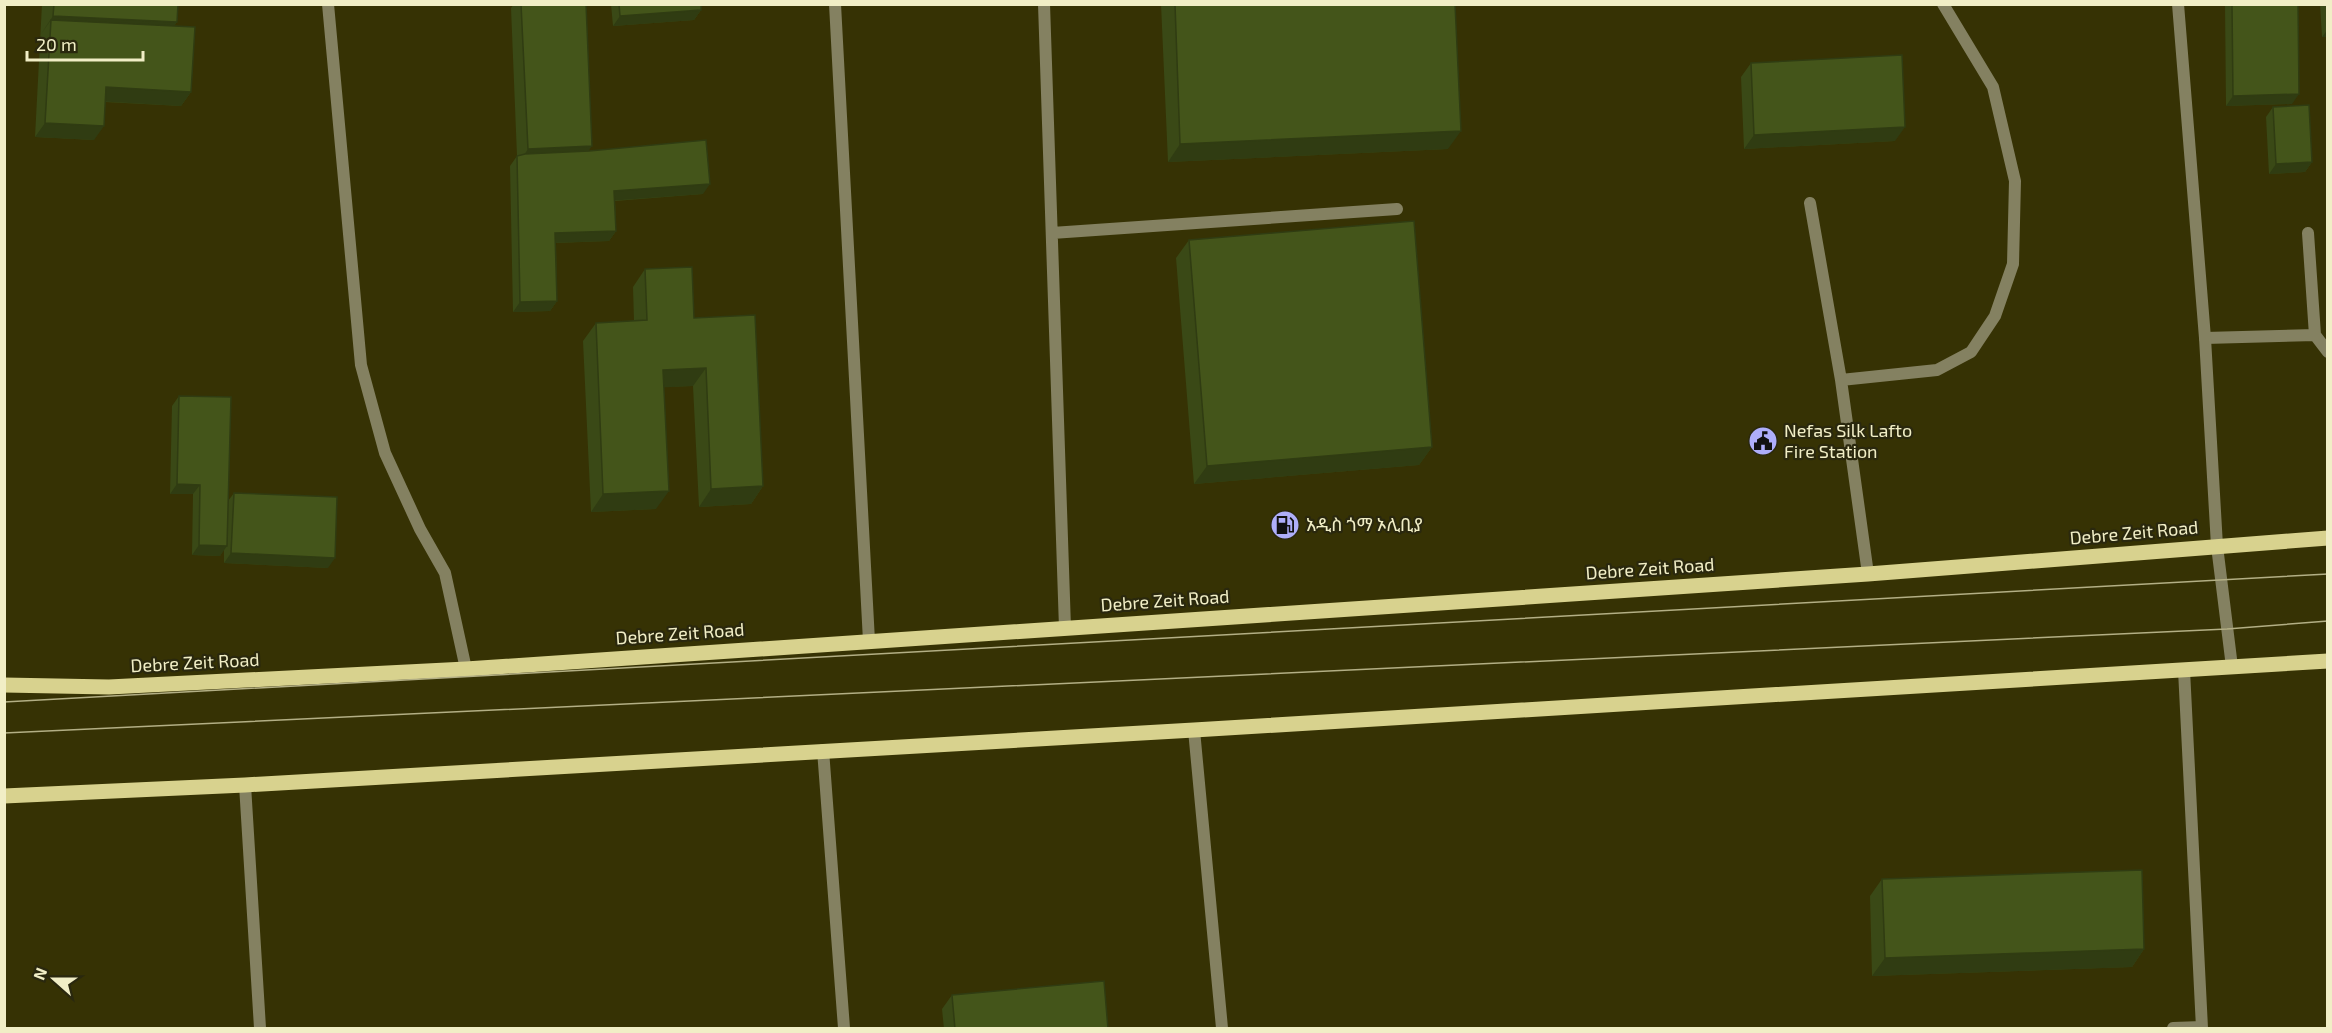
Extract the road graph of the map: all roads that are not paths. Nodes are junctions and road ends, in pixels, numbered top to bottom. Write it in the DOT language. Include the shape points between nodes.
graph roads {
  1 [pos="328,4"];
  2 [pos="835,4"];
  3 [pos="1044,4"];
  4 [pos="1943,4"];
  5 [pos="2178,4"];
  6 [pos="1810,203"];
  7 [pos="1397,209"];
  8 [pos="2308,232"];
  9 [pos="1052,233"];
  10 [pos="2315,335"];
  11 [pos="2205,338"];
  12 [pos="2328,352"];
  13 [pos="1841,380"];
  14 [pos="2328,538"];
  15 [pos="2217,546"];
  16 [pos="1868,574"];
  17 [pos="1065,628"];
  18 [pos="869,641"];
  19 [pos="2328,661"];
  20 [pos="2232,667"];
  21 [pos="466,669"];
  22 [pos="2184,670"];
  23 [pos="4,685"];
  24 [pos="1194,730"];
  25 [pos="823,750"];
  26 [pos="245,784"];
  27 [pos="4,796"];
  28 [pos="2202,1028"];
  29 [pos="260,1029"];
  30 [pos="844,1029"];
  31 [pos="1222,1029"];
  32 [pos="2173,1029"];
  1 -- 21 [label="street" via="361,365 385,453 445,573"];
  2 -- 18 [label="street"];
  3 -- 9 [label="street"];
  4 -- 13 [label="street" via="1993,87 2015,181 2013,264 1995,316 1971,352 1937,370"];
  5 -- 11 [label="street"];
  6 -- 13 [label="street"];
  7 -- 9 [label="street"];
  8 -- 10 [label="street"];
  9 -- 17 [label="street"];
  10 -- 11 [label="street"];
  10 -- 12 [label="street"];
  11 -- 15 [label="street"];
  13 -- 16 [label="street"];
  14 -- 15 [label="main road, Debre Zeit Road"];
  15 -- 16 [label="main road, Debre Zeit Road"];
  15 -- 20 [label="street"];
  16 -- 17 [label="main road, Debre Zeit Road"];
  17 -- 18 [label="main road, Debre Zeit Road"];
  18 -- 21 [label="main road, Debre Zeit Road"];
  19 -- 20 [label="main road"];
  20 -- 22 [label="main road"];
  21 -- 23 [label="main road, Debre Zeit Road" via="109,687"];
  22 -- 24 [label="main road"];
  22 -- 28 [label="street"];
  24 -- 25 [label="main road"];
  24 -- 31 [label="street"];
  25 -- 26 [label="main road"];
  25 -- 30 [label="street"];
  26 -- 27 [label="main road"];
  26 -- 29 [label="street"];
  28 -- 32 [label="street"];
}
